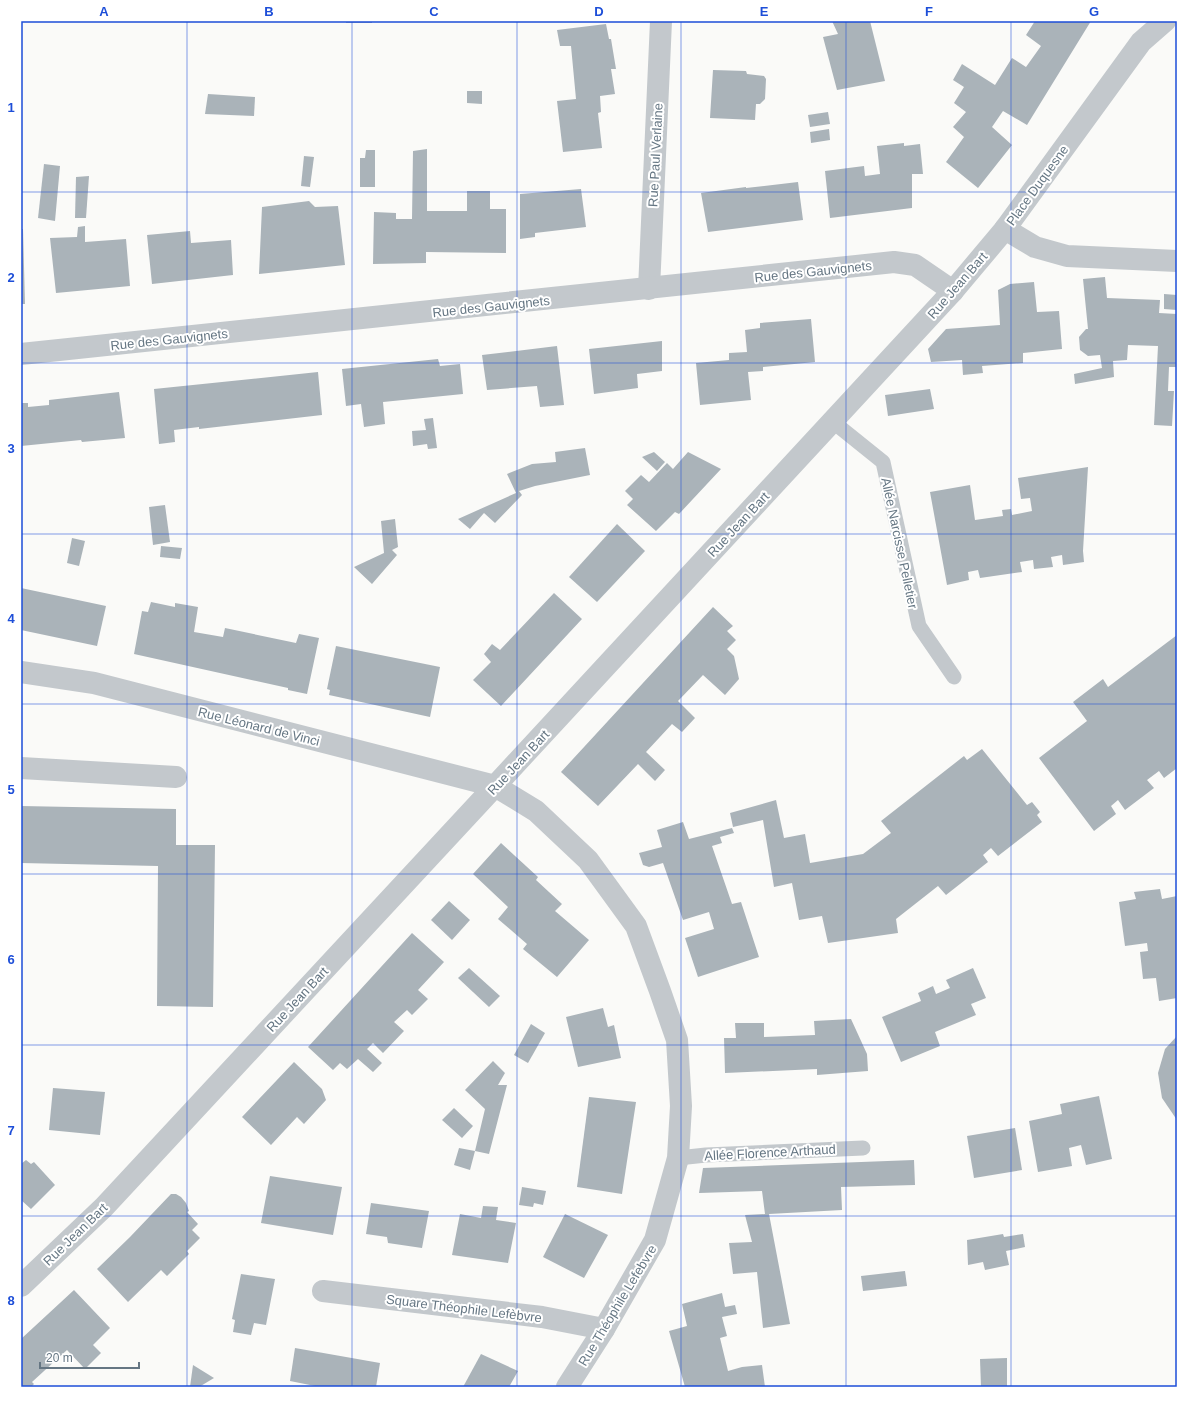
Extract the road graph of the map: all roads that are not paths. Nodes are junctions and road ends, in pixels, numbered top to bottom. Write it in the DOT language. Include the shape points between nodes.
graph roads {
  1 [pos="661,21"];
  2 [pos="1165,21"];
  3 [pos="1005,229"];
  4 [pos="1177,261"];
  5 [pos="649,289"];
  6 [pos="952,291"];
  7 [pos="21,354"];
  8 [pos="832,421"];
  9 [pos="21,672"];
  10 [pos="954,677"];
  11 [pos="21,768"];
  12 [pos="176,777"];
  13 [pos="495,786"];
  14 [pos="863,1148"];
  15 [pos="678,1158"];
  16 [pos="21,1286"];
  17 [pos="323,1291"];
  18 [pos="604,1329"];
  19 [pos="567,1387"];
  1 -- 5 [label="street, Rue Paul Verlaine"];
  2 -- 3 [label="street, Place Duquesne" via="1141,42"];
  3 -- 4 [label="street, Place Duquesne" via="1035,247 1067,256"];
  3 -- 6 [label="street, Rue Jean Bart"];
  5 -- 6 [label="street, Rue des Gauvignets" via="894,262 915,265"];
  5 -- 7 [label="street, Rue des Gauvignets"];
  6 -- 8 [label="street, Rue Jean Bart"];
  8 -- 10 [label="lane, Allée Narcisse Pelletier" via="882,462 919,626"];
  8 -- 13 [label="street, Rue Jean Bart"];
  9 -- 13 [label="street, Rue Léonard de Vinci" via="94,683"];
  11 -- 12 [label="street"];
  13 -- 15 [label="street, Rue Théophile Lefebvre" via="536,811 588,860 636,926 676,1040 681,1106"];
  13 -- 16 [label="street, Rue Jean Bart" via="104,1207"];
  14 -- 15 [label="lane, Allée Florence Arthaud"];
  15 -- 18 [label="street, Rue Théophile Lefebvre" via="655,1240"];
  17 -- 18 [label="street, Square Théophile Lefèbvre" via="542,1318"];
  18 -- 19 [label="street, Rue Théophile Lefebvre"];
}
